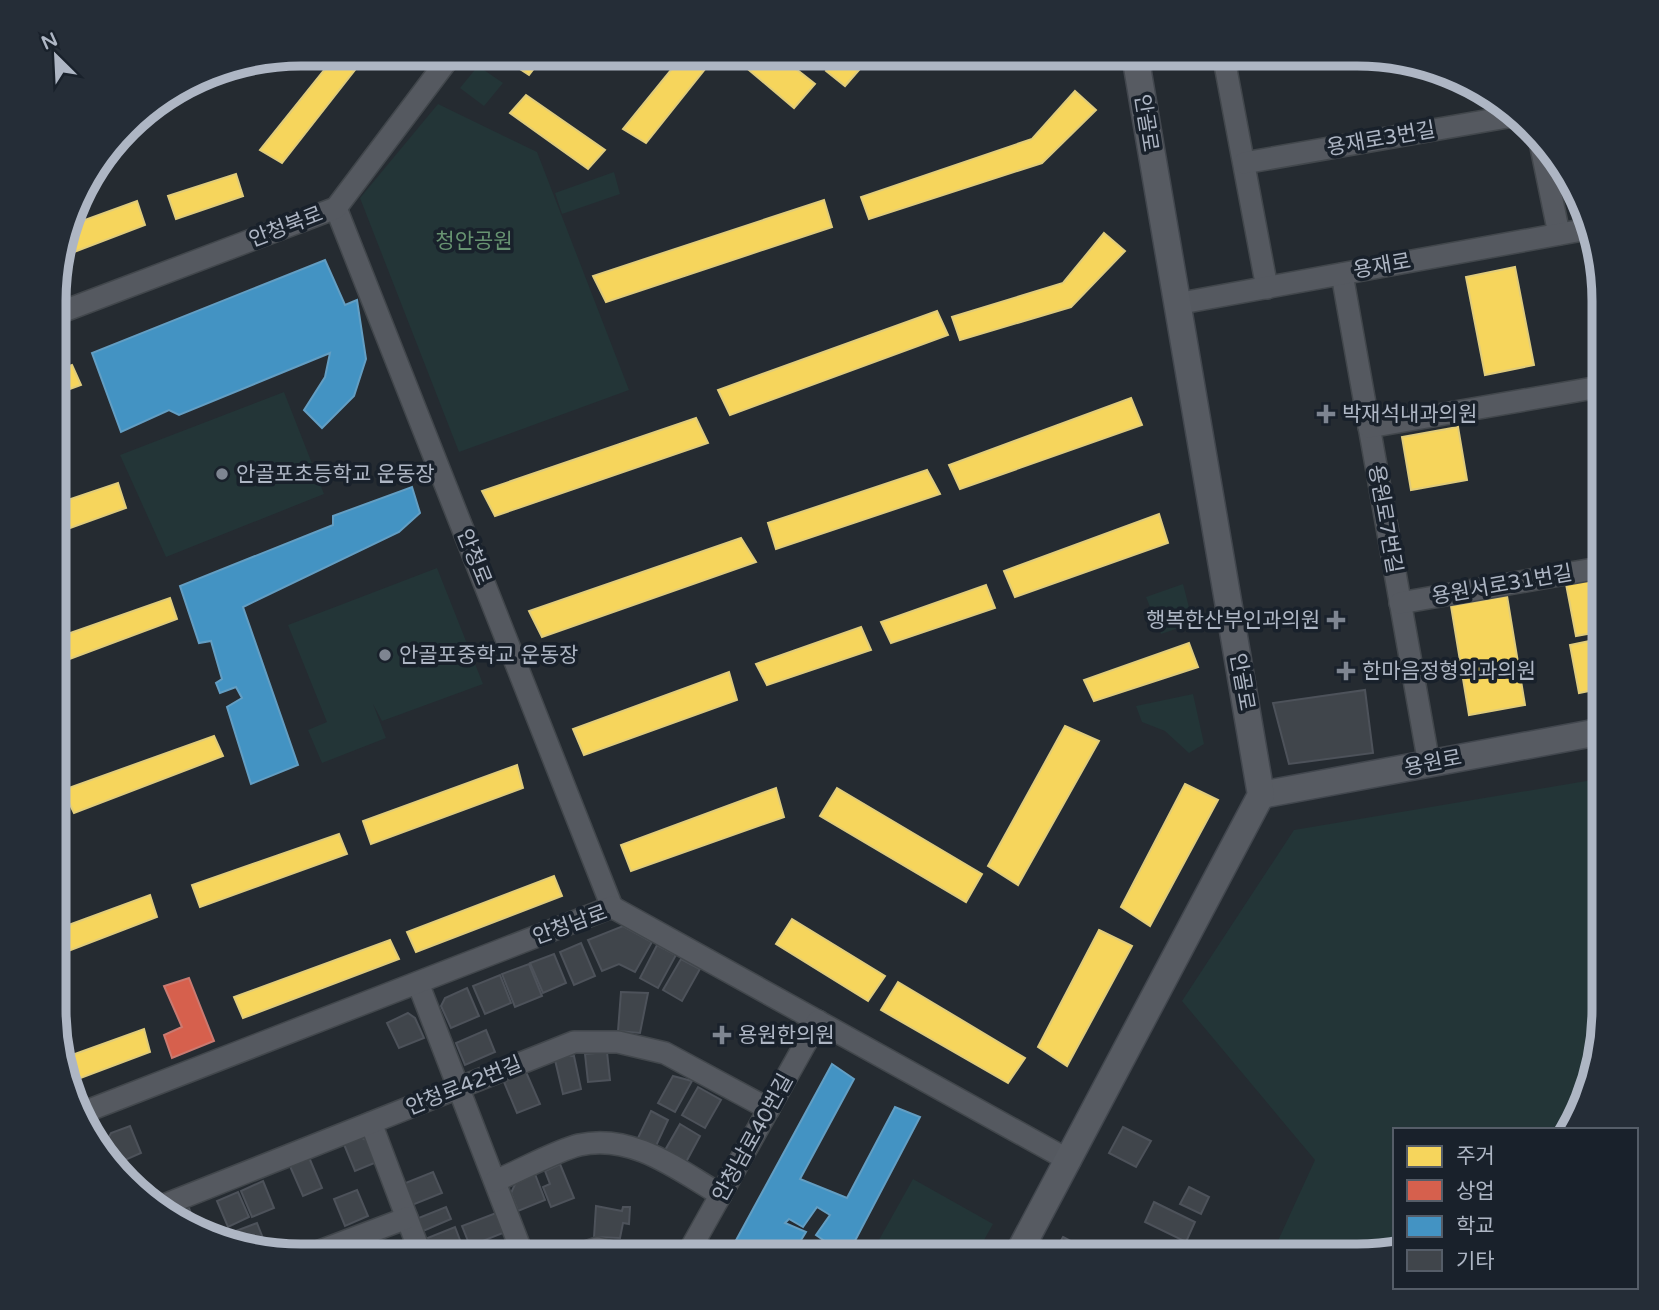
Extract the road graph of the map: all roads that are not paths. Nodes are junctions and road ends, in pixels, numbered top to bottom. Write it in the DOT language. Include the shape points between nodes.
graph roads {
  1 [pos="442,67"];
  2 [pos="1137,67"];
  3 [pos="1226,67"];
  4 [pos="1503,118"];
  5 [pos="1543,158"];
  6 [pos="1244,163"];
  7 [pos="336,208"];
  8 [pos="1581,230"];
  9 [pos="1559,234"];
  10 [pos="1342,274"];
  11 [pos="1267,288"];
  12 [pos="1176,304"];
  13 [pos="66,310"];
  14 [pos="1592,388"];
  15 [pos="1369,427"];
  16 [pos="1592,569"];
  17 [pos="1400,603"];
  18 [pos="1592,734"];
  19 [pos="1429,764"];
  20 [pos="1261,795"];
  21 [pos="612,907"];
  22 [pos="418,983"];
  23 [pos="817,1021"];
  24 [pos="461,1089"];
  25 [pos="769,1109"];
  26 [pos="93,1115"];
  27 [pos="371,1123"];
  28 [pos="1070,1161"];
  29 [pos="495,1181"];
  30 [pos="721,1195"];
  31 [pos="170,1203"];
  32 [pos="407,1218"];
  33 [pos="341,1243"];
  34 [pos="417,1243"];
  35 [pos="519,1243"];
  36 [pos="694,1243"];
  37 [pos="1024,1244"];
  1 -- 7 [label="street, 안청북로"];
  2 -- 12 [label="main road, 안골로"];
  3 -- 6 [label="street"];
  4 -- 6 [label="street, 용재로3번길"];
  5 -- 9 [label="street"];
  6 -- 11 [label="street"];
  7 -- 13 [label="street, 안청북로"];
  7 -- 21 [label="street, 안청로"];
  8 -- 9 [label="street, 용재로"];
  9 -- 10 [label="street, 용재로"];
  10 -- 11 [label="street, 용재로"];
  10 -- 15 [label="street, 용원로7번길"];
  11 -- 12 [label="street, 용재로"];
  12 -- 20 [label="main road, 안골로"];
  14 -- 15 [label="street"];
  15 -- 17 [label="street, 용원로7번길"];
  16 -- 17 [label="street, 용원서로31번길"];
  17 -- 19 [label="street, 용원로7번길"];
  18 -- 19 [label="main road, 용원로"];
  19 -- 20 [label="main road, 용원로"];
  20 -- 28 [label="main road"];
  21 -- 22 [label="street, 안청남로"];
  21 -- 23 [label="street, 안청남로"];
  22 -- 24 [label="street"];
  22 -- 26 [label="street, 안청남로"];
  23 -- 25 [label="street, 안청남로40번길"];
  23 -- 28 [label="street, 안청남로"];
  24 -- 25 [label="street, 안청로42번길" via="574,1042 618,1042 665,1053"];
  24 -- 27 [label="street, 안청로42번길"];
  24 -- 29 [label="street"];
  25 -- 30 [label="street, 안청남로40번길"];
  27 -- 31 [label="street, 안청로42번길"];
  27 -- 32 [label="street"];
  28 -- 37 [label="main road"];
  29 -- 30 [label="street" via="578,1146 608,1142 642,1149"];
  29 -- 35 [label="street"];
  30 -- 36 [label="street, 안청남로40번길"];
  32 -- 33 [label="street"];
  32 -- 34 [label="street"];
}
